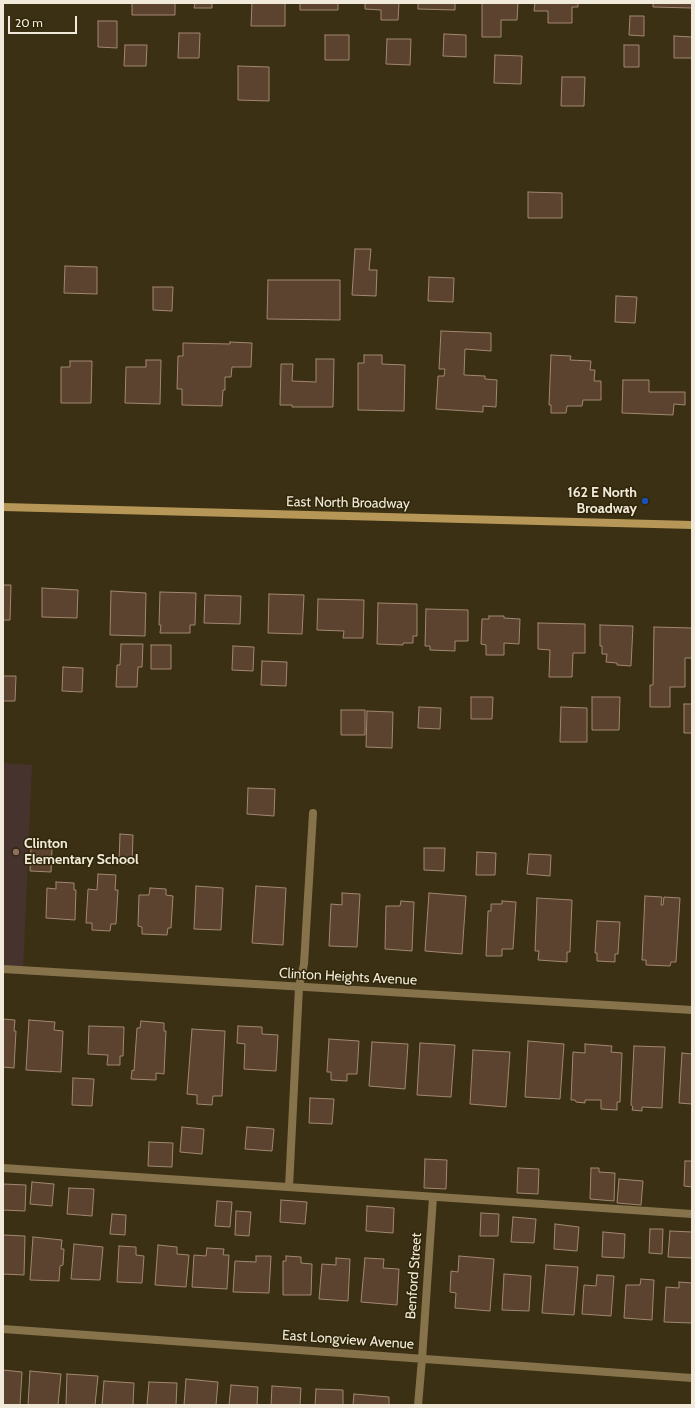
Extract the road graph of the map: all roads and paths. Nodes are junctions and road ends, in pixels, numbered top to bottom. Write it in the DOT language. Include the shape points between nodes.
graph roads {
  1 [pos="3,507"];
  2 [pos="692,525"];
  3 [pos="313,813"];
  4 [pos="3,969"];
  5 [pos="299,987"];
  6 [pos="692,1010"];
  7 [pos="3,1168"];
  8 [pos="289,1187"];
  9 [pos="433,1197"];
  10 [pos="692,1214"];
  11 [pos="3,1329"];
  12 [pos="422,1359"];
  13 [pos="692,1378"];
  14 [pos="418,1405"];
  1 -- 2 [label="main road, East North Broadway"];
  3 -- 5 [label="street" via="304,964"];
  4 -- 5 [label="street, Clinton Heights Avenue"];
  5 -- 6 [label="street, Clinton Heights Avenue"];
  5 -- 8 [label="street"];
  7 -- 8 [label="street"];
  8 -- 9 [label="street"];
  9 -- 10 [label="street"];
  9 -- 12 [label="street, Benford Street"];
  11 -- 12 [label="street, East Longview Avenue"];
  12 -- 13 [label="street, East Longview Avenue"];
  12 -- 14 [label="street, Benford Street"];
}
